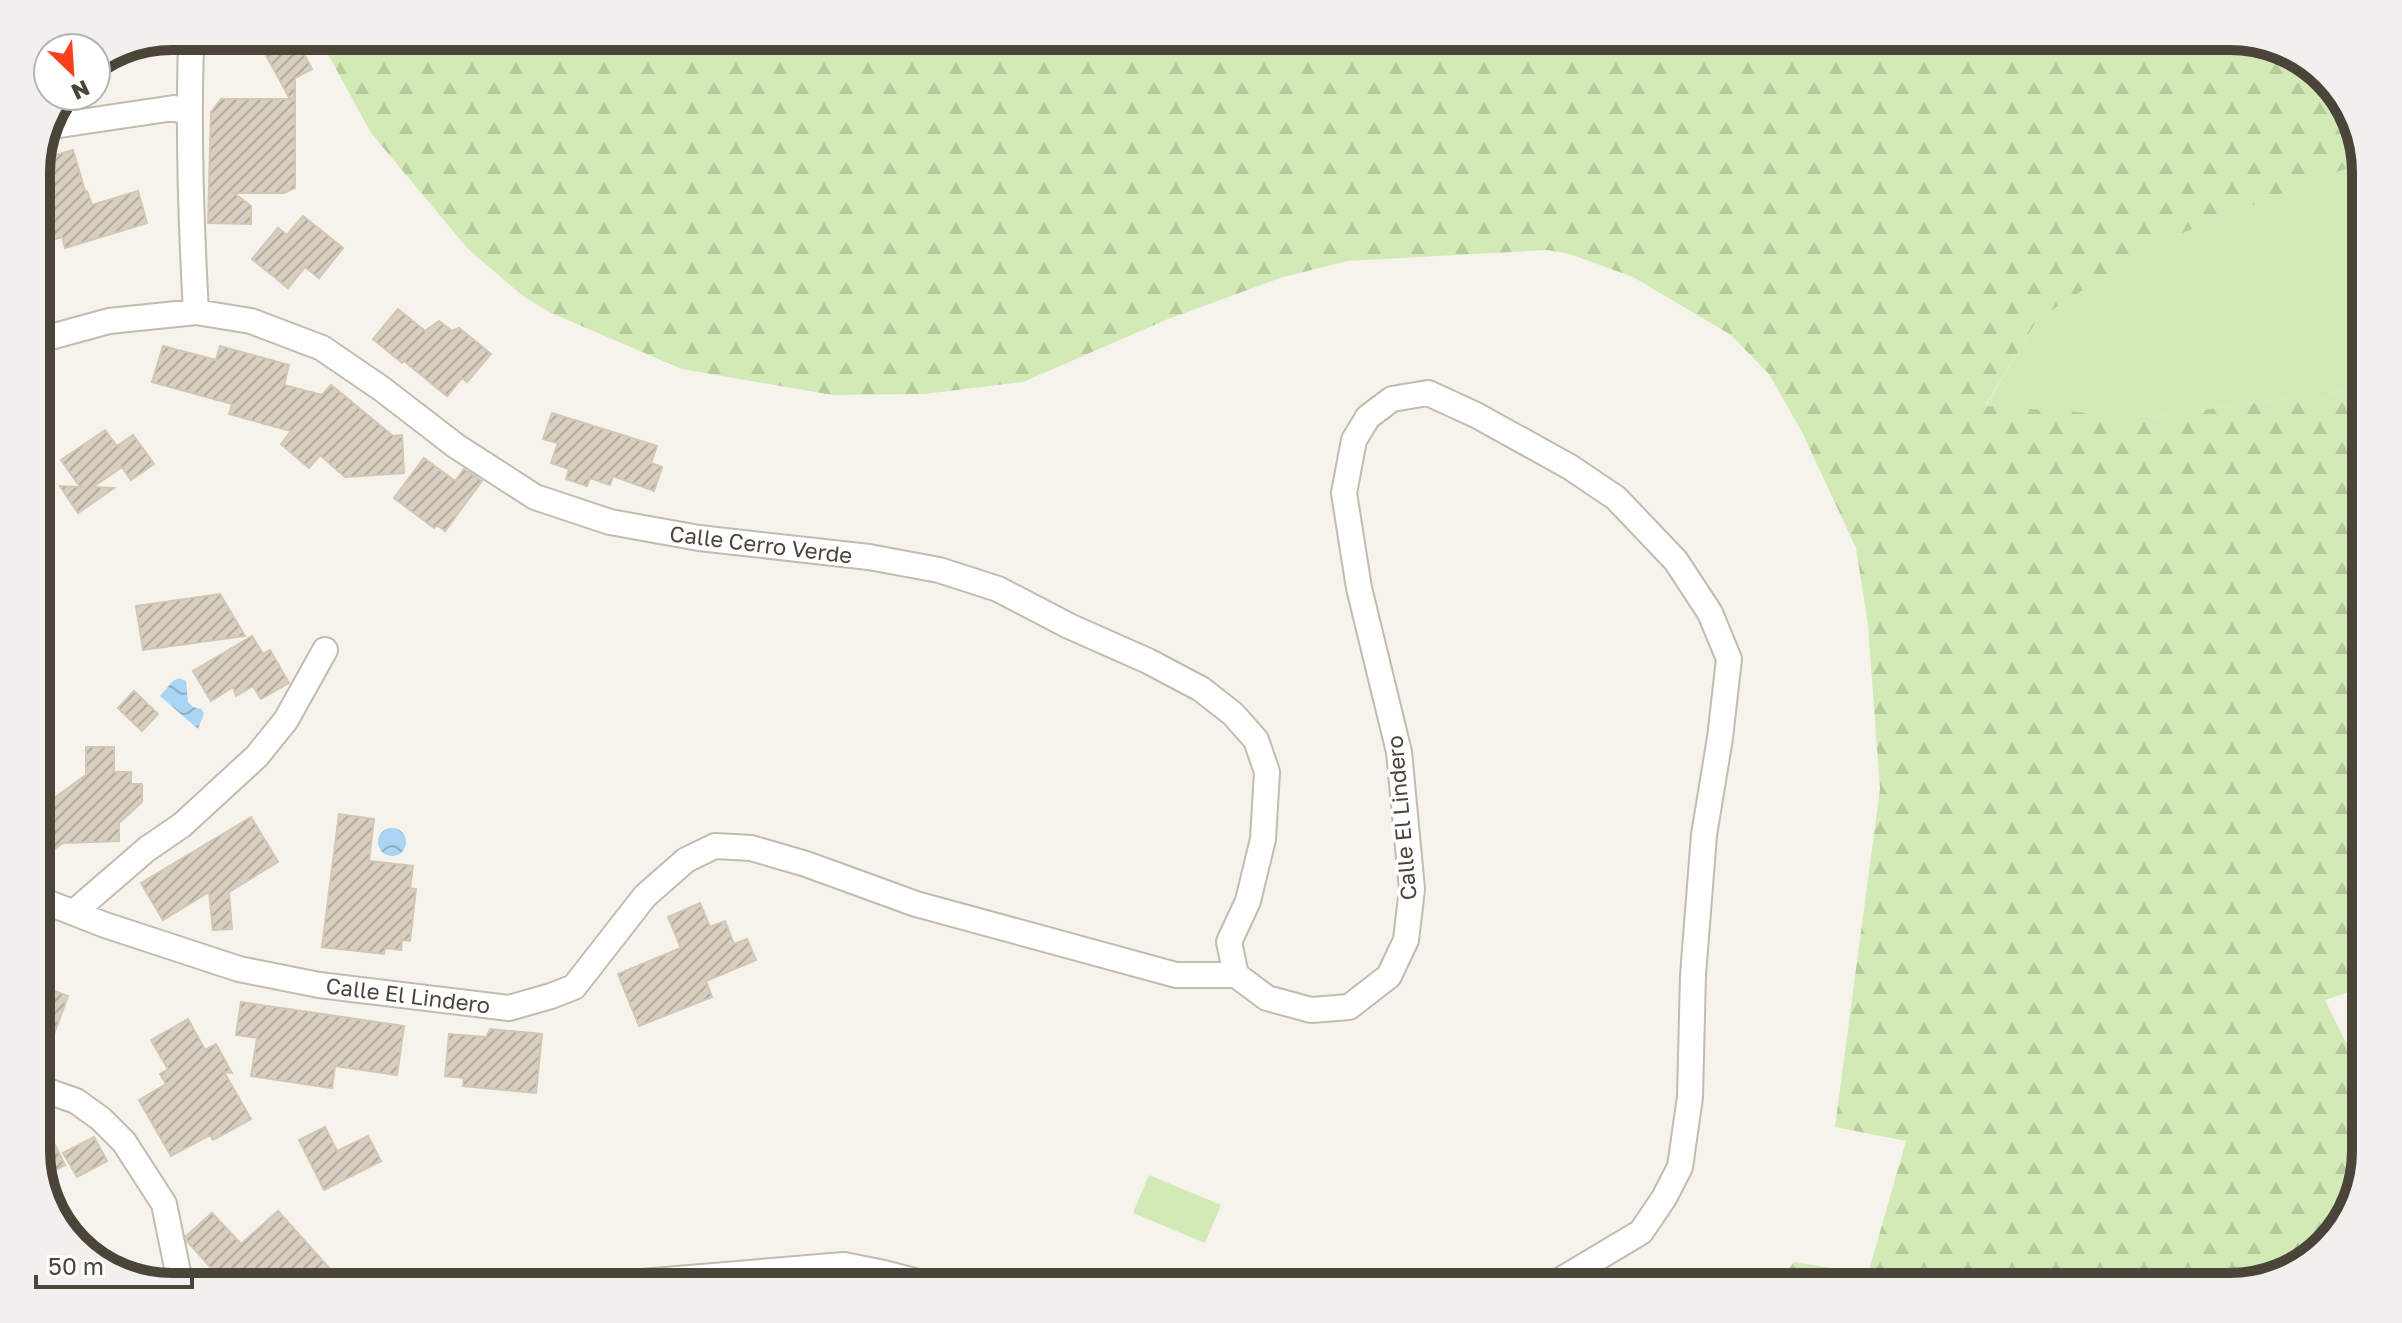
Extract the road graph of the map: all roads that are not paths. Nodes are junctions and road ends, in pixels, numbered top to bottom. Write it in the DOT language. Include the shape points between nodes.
graph roads {
  1 [pos="191,50"];
  2 [pos="188,113"];
  3 [pos="59,125"];
  4 [pos="196,312"];
  5 [pos="50,337"];
  6 [pos="325,650"];
  7 [pos="50,903"];
  8 [pos="74,912"];
  9 [pos="1236,975"];
  10 [pos="50,1092"];
  11 [pos="178,1273"];
  12 [pos="748,1273"];
  13 [pos="884,1273"];
  14 [pos="1572,1273"];
  1 -- 2 [label="street"];
  2 -- 3 [label="street" via="174,108"];
  2 -- 4 [label="street"];
  4 -- 5 [label="street, Calle Cerro Verde" via="109,321"];
  4 -- 9 [label="street, Calle Cerro Verde" via="251,321 322,348 535,497 639,528 939,570 998,589 1201,689 1256,740 1267,772 1263,839 1248,901 1229,942"];
  6 -- 8 [label="street" via="286,720 257,756"];
  7 -- 8 [label="street, Calle El Lindero"];
  8 -- 9 [label="street, Calle El Lindero" via="239,969 332,987 509,1008 574,987 645,896 686,860 727,846 751,848 916,904 1176,975"];
  9 -- 14 [label="street, Calle El Lindero" via="1267,998 1311,1010 1349,1007 1389,976 1406,940 1412,889 1399,752 1359,588 1344,493 1354,440 1368,417 1392,399 1428,393 1570,467 1616,498 1676,561 1710,613 1729,659 1704,835 1690,1097 1680,1167 1641,1232"];
  10 -- 11 [label="street" via="76,1101 124,1142 164,1204"];
  12 -- 13 [label="street" via="844,1265"];
}
